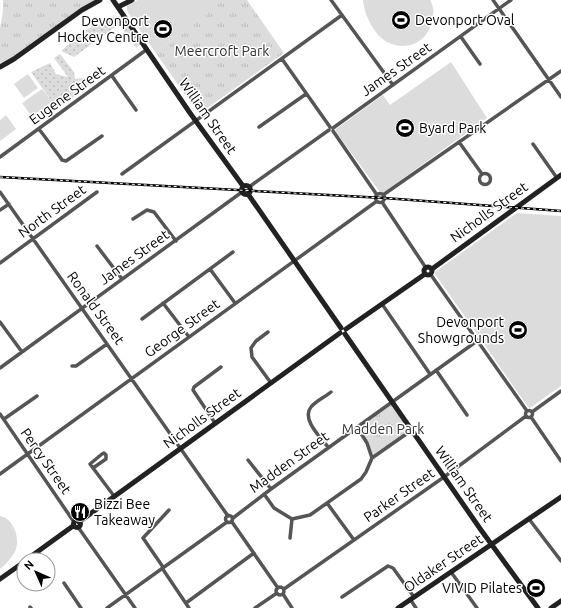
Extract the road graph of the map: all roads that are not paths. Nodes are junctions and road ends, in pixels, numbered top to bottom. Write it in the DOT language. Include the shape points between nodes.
graph roads {
  1 [pos="100,0"];
  2 [pos="113,0"];
  3 [pos="132,0"];
  4 [pos="331,0"];
  5 [pos="493,0"];
  6 [pos="511,0"];
  7 [pos="118,7"];
  8 [pos="499,9"];
  9 [pos="342,15"];
  10 [pos="461,37"];
  11 [pos="146,50"];
  12 [pos="282,59"];
  13 [pos="480,64"];
  14 [pos="0,67"];
  15 [pos="561,71"];
  16 [pos="112,76"];
  17 [pos="549,80"];
  18 [pos="393,85"];
  19 [pos="306,94"];
  20 [pos="561,97"];
  21 [pos="136,110"];
  22 [pos="196,120"];
  23 [pos="259,127"];
  24 [pos="40,129"];
  25 [pos="331,129"];
  26 [pos="102,136"];
  27 [pos="459,142"];
  28 [pos="533,144"];
  29 [pos="0,157"];
  30 [pos="122,174"];
  31 [pos="482,174"];
  32 [pos="559,177"];
  33 [pos="243,186"];
  34 [pos="249,187"];
  35 [pos="0,192"];
  36 [pos="97,192"];
  37 [pos="242,192"];
  38 [pos="248,194"];
  39 [pos="377,195"];
  40 [pos="383,195"];
  41 [pos="377,201"];
  42 [pos="382,202"];
  43 [pos="8,204"];
  44 [pos="0,210"];
  45 [pos="133,219"];
  46 [pos="33,239"];
  47 [pos="176,241"];
  48 [pos="97,246"];
  49 [pos="233,252"];
  50 [pos="293,261"];
  51 [pos="0,263"];
  52 [pos="210,269"];
  53 [pos="428,271"];
  54 [pos="122,279"];
  55 [pos="164,303"];
  56 [pos="235,303"];
  57 [pos="382,304"];
  58 [pos="82,309"];
  59 [pos="142,319"];
  60 [pos="0,322"];
  61 [pos="343,331"];
  62 [pos="268,332"];
  63 [pos="189,337"];
  64 [pos="477,341"];
  65 [pos="108,344"];
  66 [pos="22,352"];
  67 [pos="72,366"];
  68 [pos="0,368"];
  69 [pos="220,368"];
  70 [pos="436,370"];
  71 [pos="430,374"];
  72 [pos="132,378"];
  73 [pos="271,383"];
  74 [pos="561,390"];
  75 [pos="331,392"];
  76 [pos="37,396"];
  77 [pos="392,402"];
  78 [pos="527,411"];
  79 [pos="532,412"];
  80 [pos="0,414"];
  81 [pos="467,415"];
  82 [pos="526,416"];
  83 [pos="531,417"];
  84 [pos="4,419"];
  85 [pos="215,423"];
  86 [pos="357,427"];
  87 [pos="412,430"];
  88 [pos="328,447"];
  89 [pos="181,448"];
  90 [pos="28,454"];
  91 [pos="372,458"];
  92 [pos="248,460"];
  93 [pos="561,462"];
  94 [pos="93,468"];
  95 [pos="0,474"];
  96 [pos="444,477"];
  97 [pos="271,489"];
  98 [pos="264,494"];
  99 [pos="114,496"];
  100 [pos="561,497"];
  101 [pos="327,503"];
  102 [pos="169,510"];
  103 [pos="228,516"];
  104 [pos="292,519"];
  105 [pos="529,519"];
  106 [pos="232,520"];
  107 [pos="227,522"];
  108 [pos="76,524"];
  109 [pos="290,538"];
  110 [pos="354,540"];
  111 [pos="492,544"];
  112 [pos="37,552"];
  113 [pos="254,553"];
  114 [pos="561,561"];
  115 [pos="16,567"];
  116 [pos="162,568"];
  117 [pos="451,572"];
  118 [pos="0,579"];
  119 [pos="64,583"];
  120 [pos="278,588"];
  121 [pos="284,589"];
  122 [pos="277,593"];
  123 [pos="126,594"];
  124 [pos="283,594"];
  125 [pos="342,596"];
  126 [pos="412,598"];
  127 [pos="561,601"];
  128 [pos="186,603"];
  129 [pos="81,608"];
  130 [pos="107,608"];
  131 [pos="135,608"];
  132 [pos="189,608"];
  133 [pos="255,608"];
  134 [pos="292,608"];
  135 [pos="398,608"];
  136 [pos="416,608"];
  137 [pos="478,608"];
  138 [pos="538,608"];
  139 [pos="551,608"];
  1 -- 14 [label="street"];
  2 -- 7 [label="street, William Street"];
  3 -- 7 [label="street"];
  4 -- 9 [label="street"];
  5 -- 8 [label="street"];
  6 -- 8 [label="street, James Street"];
  7 -- 11 [label="street, William Street"];
  8 -- 10 [label="street, James Street"];
  8 -- 17 [label="street"];
  9 -- 12 [label="street"];
  9 -- 18 [label="street"];
  10 -- 13 [label="street"];
  10 -- 18 [label="street, James Street"];
  11 -- 16 [label="street, Eugene Street"];
  11 -- 22 [label="street, William Street"];
  12 -- 19 [label="street"];
  12 -- 22 [label="street"];
  15 -- 17 [label="street"];
  16 -- 21 [label="street"];
  16 -- 24 [label="street, Eugene Street"];
  17 -- 20 [label="street"];
  17 -- 27 [label="street"];
  18 -- 25 [label="street, James Street"];
  19 -- 23 [label="street"];
  19 -- 25 [label="street"];
  22 -- 30 [label="street"];
  22 -- 33 [label="street, William Street"];
  24 -- 26 [label="street" via="62,160 66,161"];
  24 -- 29 [label="street, Eugene Street"];
  25 -- 34 [label="street, James Street"];
  25 -- 39 [label="street"];
  27 -- 31 [label="street"];
  27 -- 40 [label="street"];
  28 -- 32 [label="street"];
  32 -- 53 [label="street, Nicholls Street"];
  33 -- 34 [label="street"];
  33 -- 37 [label="street"];
  34 -- 38 [label="street"];
  35 -- 43 [label="street, Ronald Street"];
  36 -- 46 [label="street, North Street"];
  37 -- 38 [label="street"];
  37 -- 47 [label="street, James Street"];
  38 -- 50 [label="street, William Street"];
  39 -- 40 [label="street"];
  39 -- 41 [label="street"];
  40 -- 42 [label="street"];
  41 -- 42 [label="street"];
  41 -- 50 [label="street, George Street"];
  42 -- 53 [label="street"];
  43 -- 44 [label="street"];
  43 -- 46 [label="street, Ronald Street"];
  45 -- 47 [label="street" via="146,210 154,212"];
  46 -- 51 [label="street, North Street"];
  46 -- 58 [label="street, Ronald Street"];
  47 -- 54 [label="street, James Street"];
  48 -- 54 [label="street"];
  49 -- 52 [label="street"];
  50 -- 56 [label="street, George Street"];
  50 -- 61 [label="street, William Street"];
  52 -- 55 [label="street"];
  52 -- 56 [label="street"];
  53 -- 57 [label="street, Nicholls Street"];
  53 -- 64 [label="street"];
  54 -- 58 [label="street, James Street"];
  55 -- 59 [label="street"];
  55 -- 63 [label="street"];
  56 -- 63 [label="street, George Street"];
  57 -- 61 [label="street, Nicholls Street"];
  57 -- 71 [label="street"];
  58 -- 65 [label="street, Ronald Street"];
  58 -- 66 [label="street, James Street"];
  60 -- 66 [label="street"];
  61 -- 73 [label="street, Nicholls Street"];
  61 -- 77 [label="street, William Street"];
  62 -- 73 [label="street" via="251,348 252,357"];
  63 -- 72 [label="street, George Street"];
  64 -- 70 [label="street, Madden Street"];
  64 -- 78 [label="street"];
  65 -- 67 [label="street" via="76,366"];
  65 -- 72 [label="street, Ronald Street"];
  66 -- 68 [label="street, James Street"];
  69 -- 85 [label="street" via="193,390"];
  70 -- 71 [label="street, Madden Street"];
  70 -- 81 [label="street"];
  71 -- 77 [label="street, Madden Street"];
  72 -- 89 [label="street, Ronald Street"];
  72 -- 90 [label="street, George Street"];
  73 -- 85 [label="street, Nicholls Street"];
  74 -- 79 [label="street"];
  75 -- 88 [label="street" via="311,407 308,413 308,420"];
  76 -- 84 [label="street"];
  77 -- 86 [label="street, Madden Street"];
  77 -- 87 [label="street, William Street"];
  78 -- 79 [label="street"];
  78 -- 82 [label="street"];
  79 -- 83 [label="street"];
  80 -- 84 [label="street, Percy Street"];
  82 -- 83 [label="street"];
  82 -- 96 [label="street, Parker Street"];
  83 -- 93 [label="street"];
  84 -- 90 [label="street, Percy Street"];
  85 -- 89 [label="street, Nicholls Street"];
  86 -- 88 [label="street, Madden Street"];
  86 -- 91 [label="street" via="367,443"];
  87 -- 91 [label="street"];
  87 -- 96 [label="street, William Street"];
  88 -- 97 [label="street, Madden Street"];
  89 -- 99 [label="street, Nicholls Street"];
  89 -- 103 [label="street, Ronald Street"];
  90 -- 95 [label="street, George Street"];
  90 -- 108 [label="street, Percy Street"];
  91 -- 101 [label="street" via="361,478"];
  92 -- 97 [label="street"];
  94 -- 94 [label="street" via="91,462 104,453 106,459"];
  94 -- 99 [label="street"];
  96 -- 110 [label="street, Parker Street"];
  96 -- 111 [label="street, William Street"];
  97 -- 98 [label="street, Madden Street"];
  98 -- 104 [label="street" via="274,508"];
  98 -- 106 [label="street, Madden Street"];
  99 -- 108 [label="street, Nicholls Street"];
  100 -- 105 [label="street, Oldaker Street"];
  101 -- 104 [label="street" via="310,515"];
  101 -- 110 [label="street"];
  102 -- 116 [label="street" via="143,538"];
  103 -- 106 [label="street" via="231,516"];
  103 -- 107 [label="street"];
  104 -- 109 [label="street"];
  105 -- 111 [label="street, Oldaker Street"];
  105 -- 114 [label="street"];
  106 -- 107 [label="street"];
  106 -- 113 [label="street"];
  107 -- 116 [label="street"];
  108 -- 112 [label="street, Nicholls Street"];
  108 -- 123 [label="street, Percy Street"];
  110 -- 121 [label="street, Parker Street"];
  111 -- 117 [label="street, Oldaker Street"];
  111 -- 138 [label="street, William Street"];
  113 -- 120 [label="street"];
  113 -- 128 [label="street"];
  115 -- 118 [label="street, Nicholls Street"];
  116 -- 123 [label="street"];
  116 -- 128 [label="street"];
  117 -- 126 [label="street, Oldaker Street"];
  117 -- 137 [label="street"];
  119 -- 129 [label="street"];
  120 -- 121 [label="street"];
  120 -- 122 [label="street"];
  121 -- 124 [label="street"];
  122 -- 124 [label="street"];
  122 -- 133 [label="street"];
  123 -- 130 [label="street"];
  123 -- 131 [label="street, Percy Street"];
  124 -- 134 [label="street"];
  125 -- 126 [label="street" via="388,566 393,568"];
  126 -- 135 [label="street, Oldaker Street"];
  126 -- 136 [label="street"];
  127 -- 139 [label="street"];
  128 -- 132 [label="street"];
}
